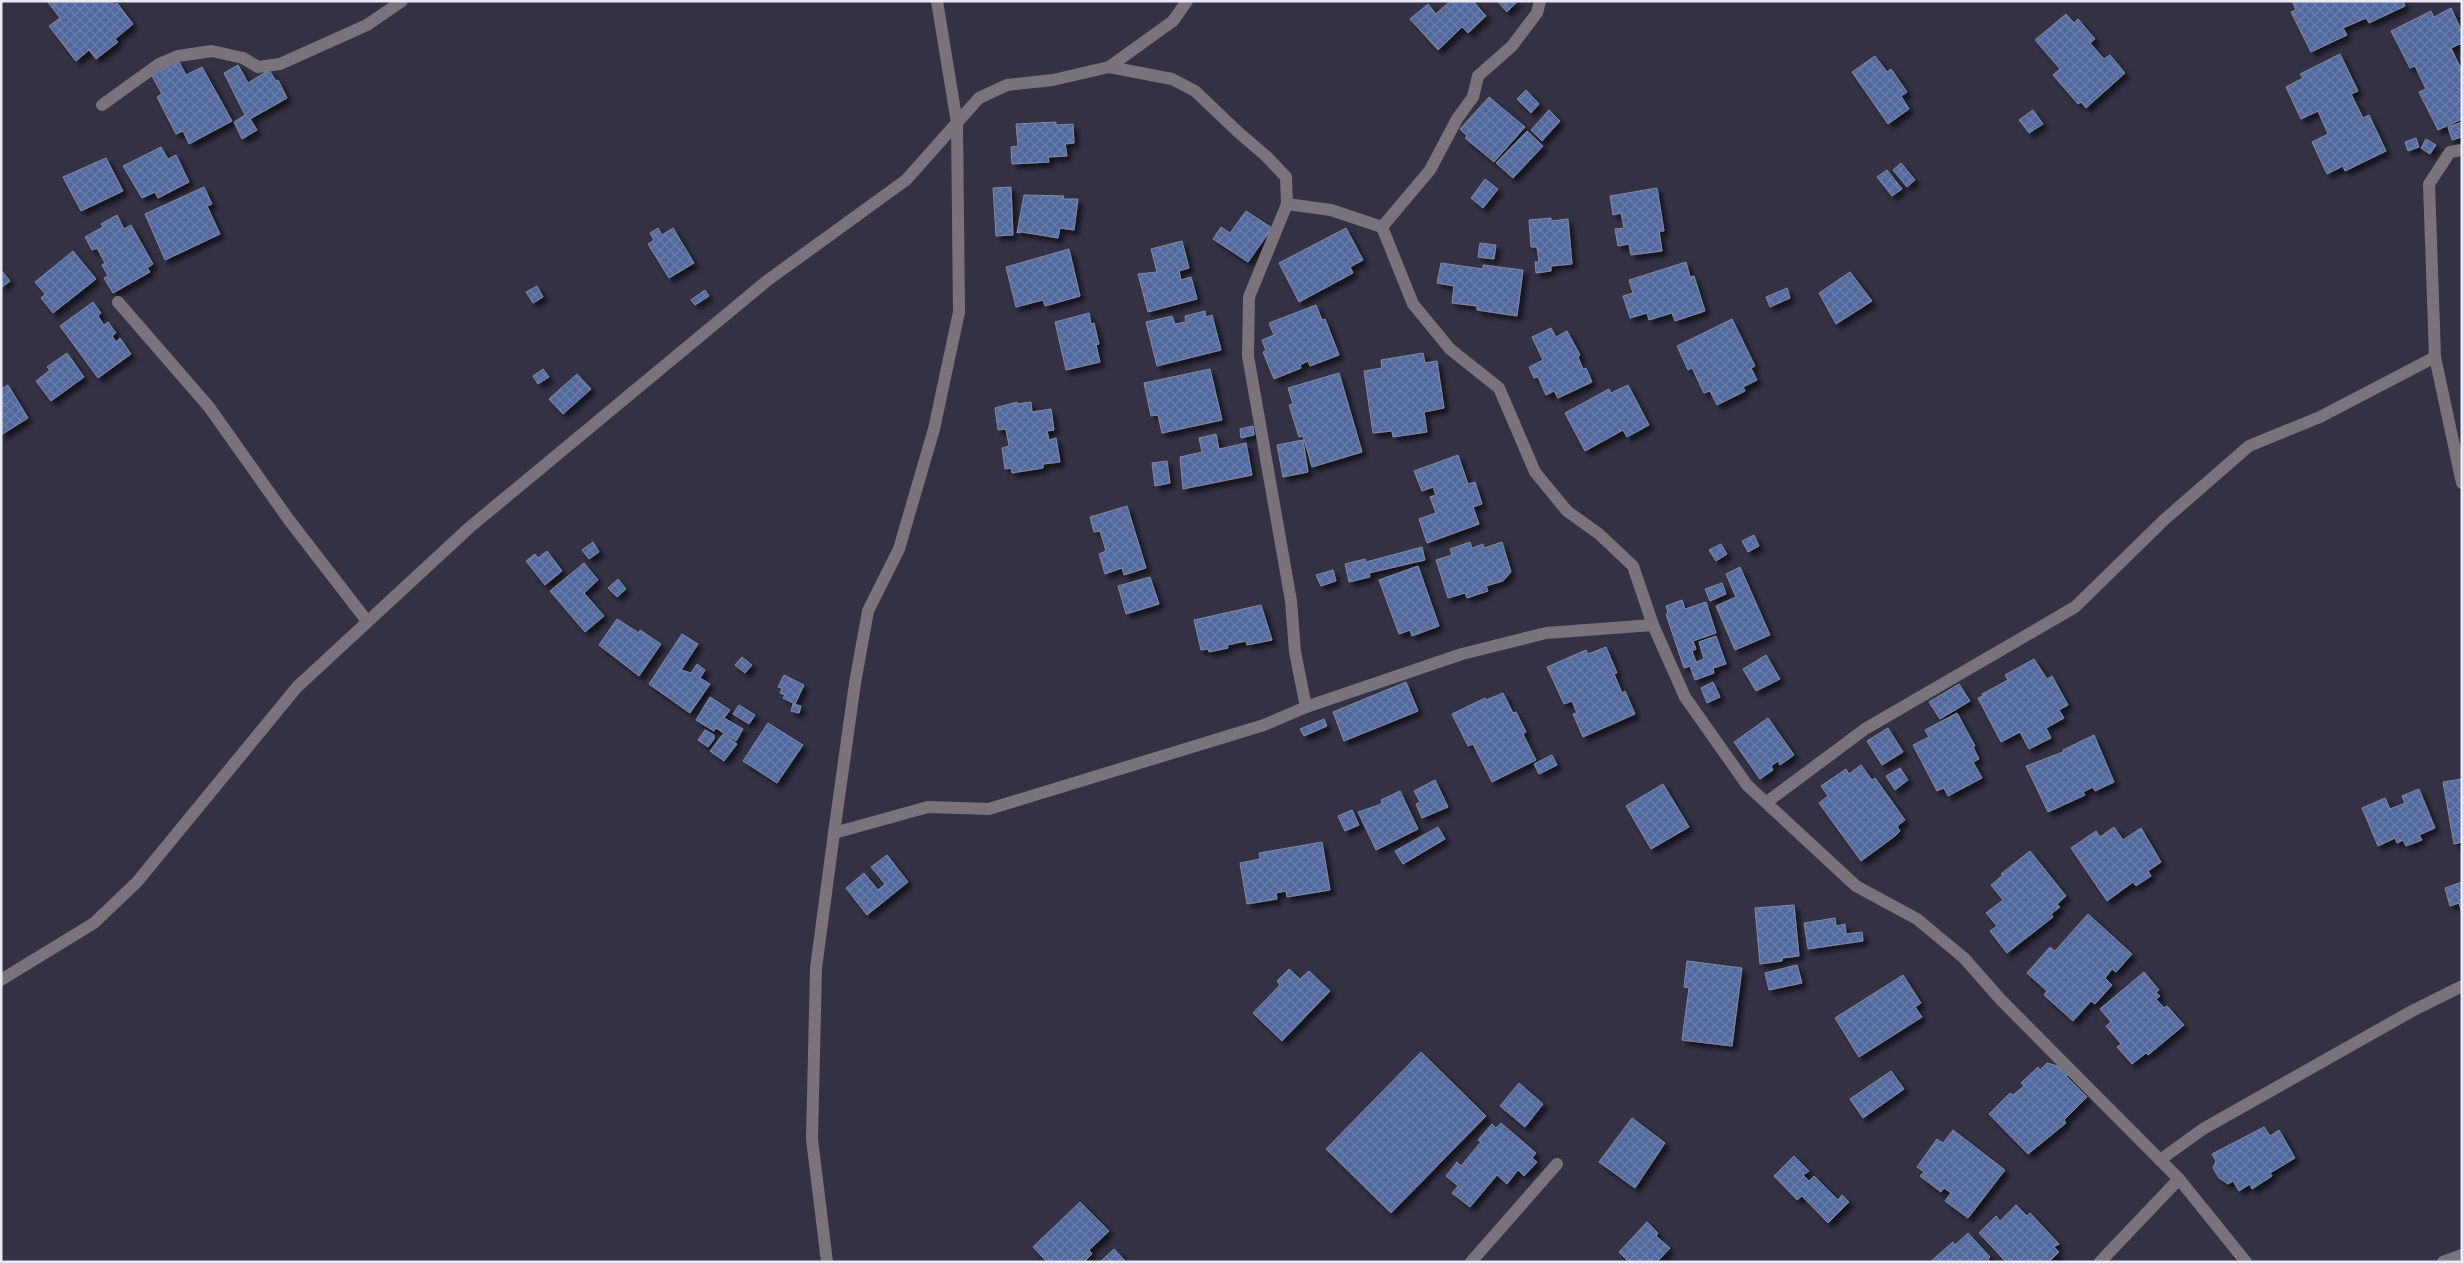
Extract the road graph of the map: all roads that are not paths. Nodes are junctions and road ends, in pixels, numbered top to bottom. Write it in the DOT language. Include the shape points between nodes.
graph roads {
  1 [pos="402,1"];
  2 [pos="937,1"];
  3 [pos="1187,1"];
  4 [pos="1540,1"];
  5 [pos="1110,67"];
  6 [pos="102,105"];
  7 [pos="957,123"];
  8 [pos="2462,150"];
  9 [pos="1287,204"];
  10 [pos="1382,227"];
  11 [pos="118,302"];
  12 [pos="2436,357"];
  13 [pos="2462,483"];
  14 [pos="367,621"];
  15 [pos="1653,625"];
  16 [pos="1306,707"];
  17 [pos="1767,802"];
  18 [pos="834,833"];
  19 [pos="1,980"];
  20 [pos="2462,986"];
  21 [pos="2160,1160"];
  22 [pos="1557,1164"];
  23 [pos="2179,1179"];
  24 [pos="2462,1255"];
  25 [pos="827,1262"];
  26 [pos="1471,1262"];
  27 [pos="2100,1262"];
  28 [pos="2246,1262"];
  29 [pos="2443,1262"];
  1 -- 6 [label="street" via="367,25 280,64 258,67 243,58 212,51 178,56 159,64"];
  2 -- 7 [label="street"];
  3 -- 5 [label="street" via="1173,21"];
  4 -- 10 [label="street" via="1537,13 1512,46 1478,76 1473,97 1457,119 1430,170"];
  5 -- 7 [label="street" via="1053,80 1007,85 979,98"];
  5 -- 9 [label="street" via="1172,79 1195,91 1286,177"];
  7 -- 14 [label="street" via="906,180 768,280 470,527"];
  7 -- 18 [label="street" via="958,312 934,429 900,549 868,611"];
  8 -- 12 [label="street" via="2450,152 2429,184"];
  9 -- 10 [label="street" via="1330,210"];
  9 -- 16 [label="street" via="1249,297 1248,356"];
  10 -- 15 [label="street" via="1413,304 1450,349 1498,388 1535,472 1562,504 1633,566"];
  11 -- 14 [label="street" via="209,407 289,520"];
  12 -- 13 [label="street"];
  12 -- 17 [label="street" via="2320,417 2249,446 2164,520 2075,607 1865,729"];
  14 -- 19 [label="street" via="297,687 137,882 94,923"];
  15 -- 16 [label="street" via="1546,634 1462,654"];
  15 -- 17 [label="street" via="1685,697 1747,785"];
  16 -- 18 [label="street" via="1264,725 989,809 928,807"];
  17 -- 21 [label="street" via="1856,886 1917,919 1964,958 2001,1000"];
  18 -- 25 [label="street" via="816,968 812,1139"];
  20 -- 21 [label="street" via="2203,1129"];
  21 -- 23 [label="street"];
  22 -- 26 [label="street"];
  23 -- 27 [label="street"];
  23 -- 28 [label="street"];
  24 -- 29 [label="street"];
}
